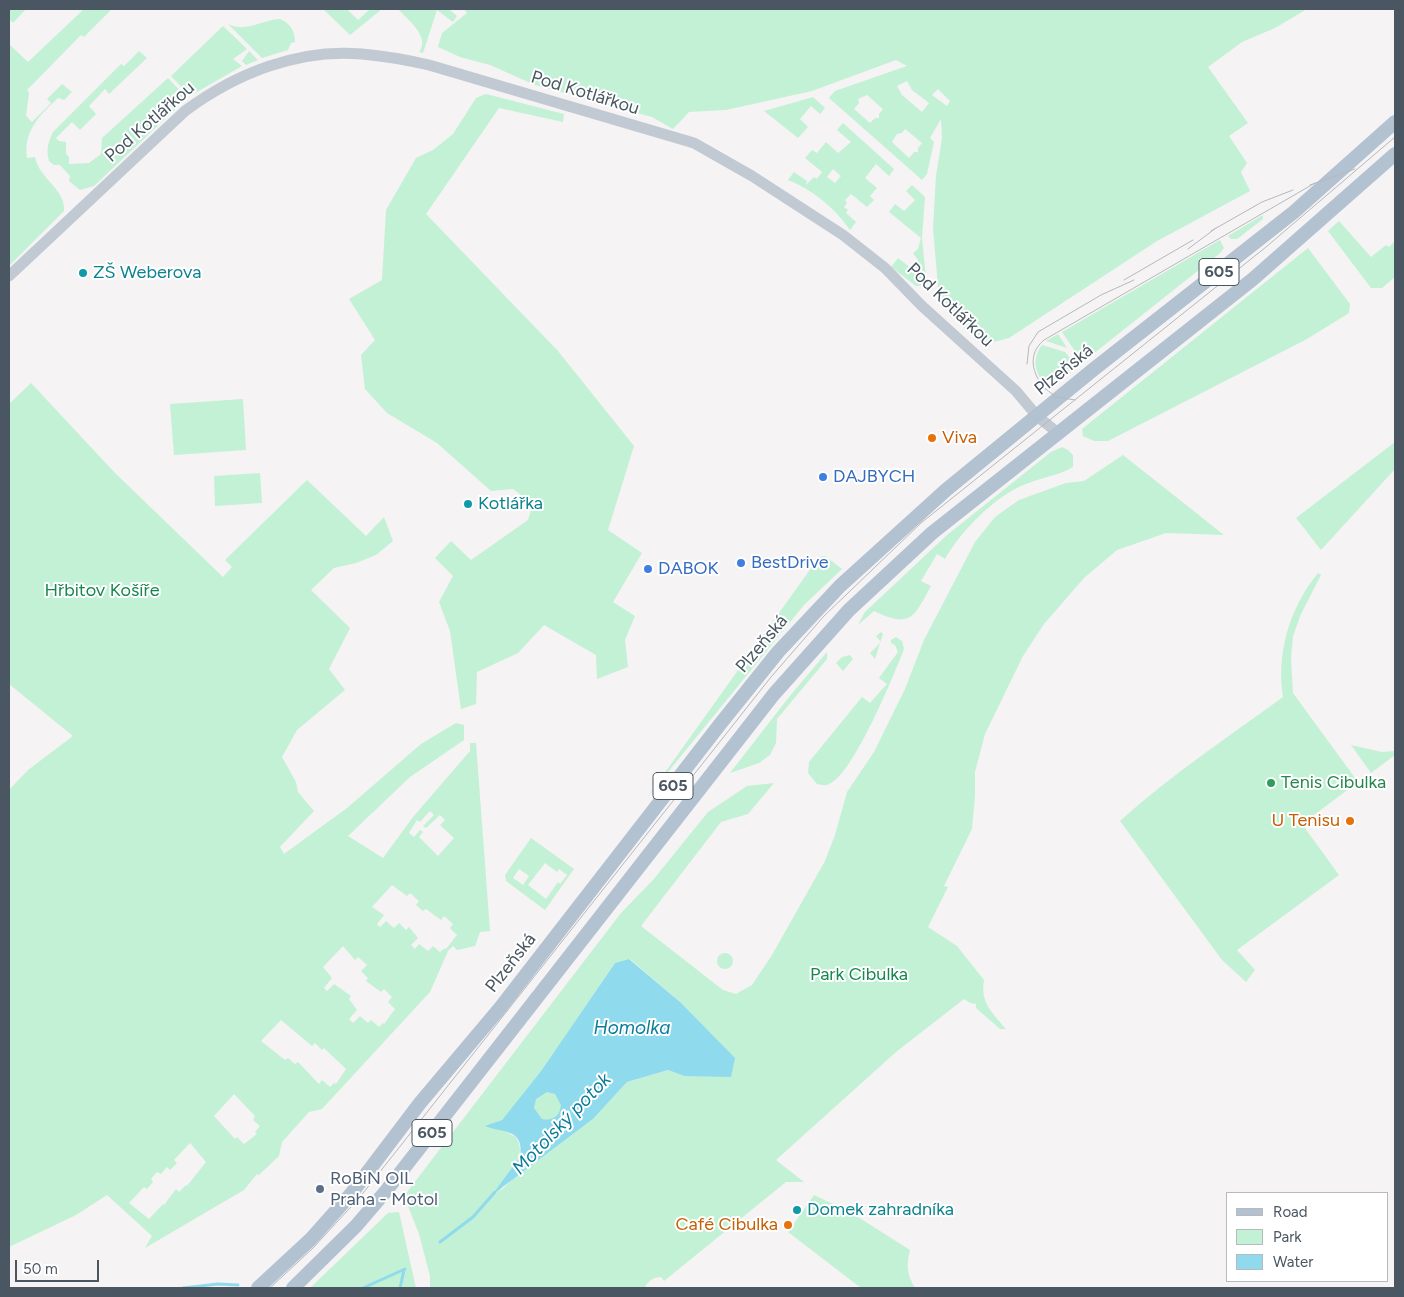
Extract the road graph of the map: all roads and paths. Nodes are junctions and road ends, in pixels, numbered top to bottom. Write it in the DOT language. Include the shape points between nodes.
graph roads {
  1 [pos="1395,122"];
  2 [pos="1395,154"];
  3 [pos="9,276"];
  4 [pos="1037,416"];
  5 [pos="1058,433"];
  6 [pos="258,1288"];
  7 [pos="293,1288"];
  1 -- 4 [label="main road, Plzeňská / 605" via="1294,212"];
  2 -- 5 [label="main road, 605" via="1290,249"];
  3 -- 4 [label="street, Pod Kotlářkou" via="185,111 207,95 240,76 277,64 329,54 360,53 429,64 694,143 843,234 885,268 1016,392"];
  4 -- 5 [label="street, Pod Kotlářkou"];
  4 -- 6 [label="main road, Plzeňská / 605" via="899,530 803,624 721,723 351,1194 311,1239"];
  5 -- 7 [label="main road, 605" via="908,553 811,650 386,1191 356,1226"];
}
